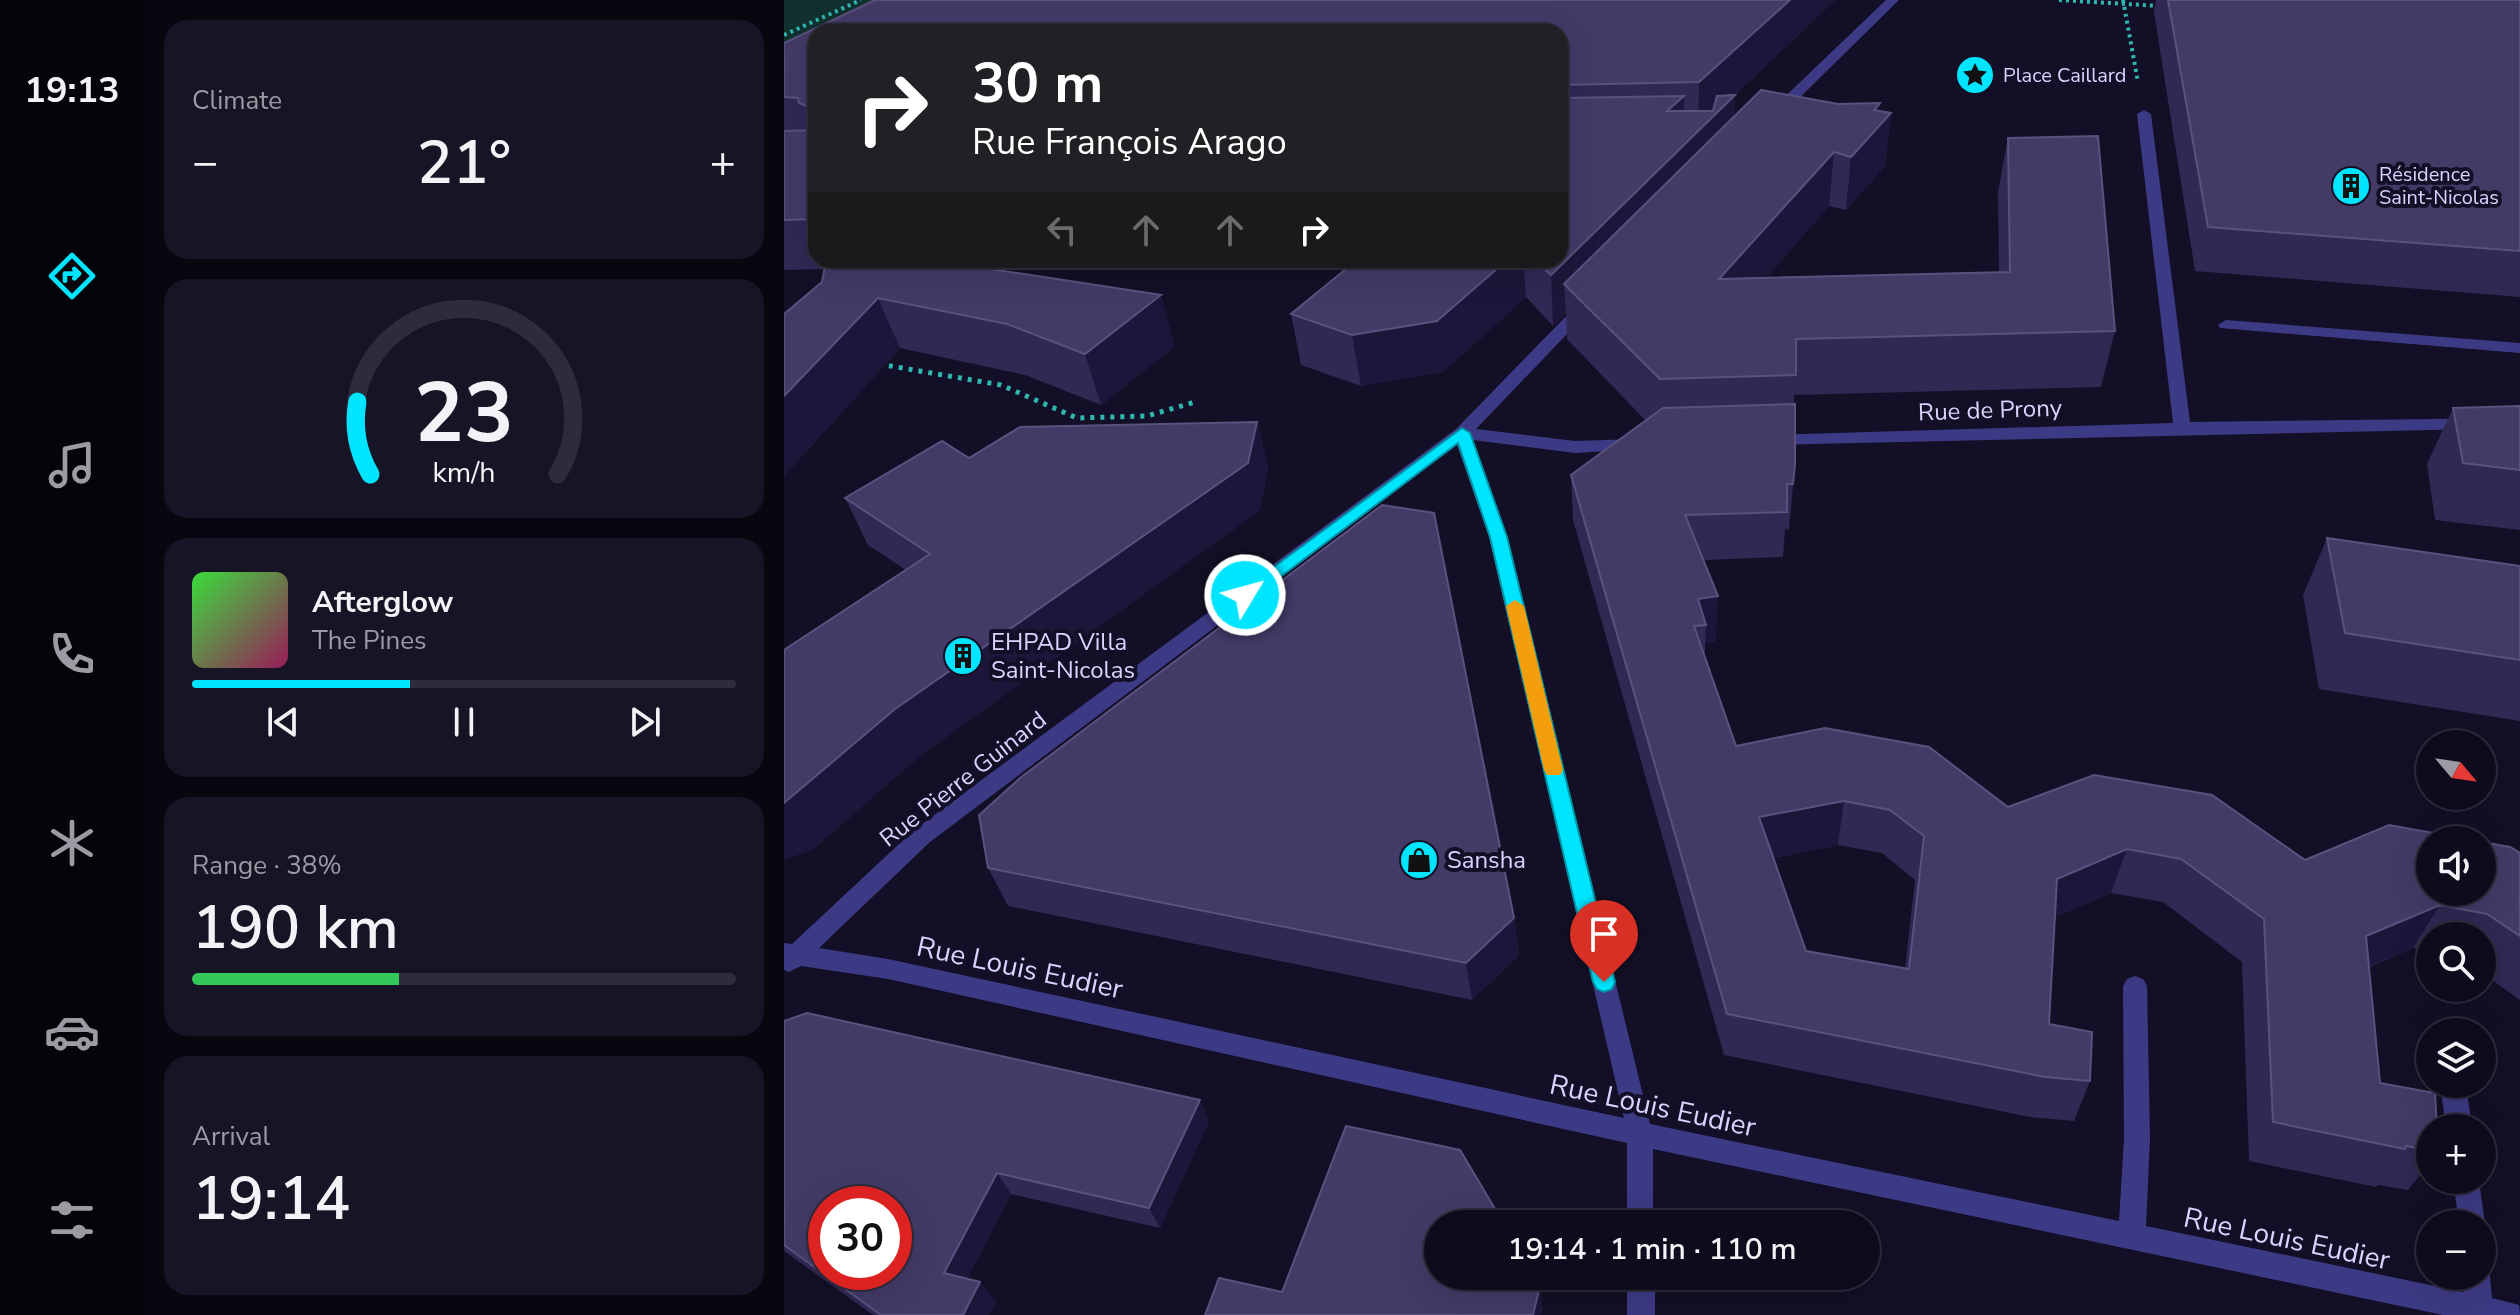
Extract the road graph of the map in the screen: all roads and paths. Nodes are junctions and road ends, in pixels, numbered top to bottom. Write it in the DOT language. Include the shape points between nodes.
graph roads {
  1 [pos="861,0"];
  2 [pos="1893,0"];
  3 [pos="2059,0"];
  4 [pos="2123,2"];
  5 [pos="2171,7"];
  6 [pos="808,24"];
  7 [pos="808,24"];
  8 [pos="784,35"];
  9 [pos="2144,114"];
  10 [pos="1763,125"];
  11 [pos="1598,293"];
  12 [pos="2226,325"];
  13 [pos="2520,348"];
  14 [pos="867,361"];
  15 [pos="1195,402"];
  16 [pos="2520,423"];
  17 [pos="2182,428"];
  18 [pos="1462,433"];
  19 [pos="1751,442"];
  20 [pos="1656,444"];
  21 [pos="788,959"];
  22 [pos="2135,986"];
  23 [pos="1640,1134"];
  24 [pos="1640,1210"];
  25 [pos="2132,1236"];
  26 [pos="1641,1290"];
  27 [pos="2477,1290"];
  28 [pos="2479,1308"];
  29 [pos="1641,1315"];
  30 [pos="2509,1315"];
  1 -- 6 [label="path"];
  2 -- 10 [label="street"];
  3 -- 4 [label="path"];
  4 -- 5 [label="path"];
  4 -- 9 [label="path"];
  7 -- 8 [label="path"];
  9 -- 17 [label="street"];
  11 -- 18 [label="street, Rue Pierre Guinard"];
  12 -- 13 [label="street"];
  14 -- 15 [label="path" via="1001,385 1077,418 1147,416"];
  16 -- 17 [label="street, Rue de Prony"];
  17 -- 19 [label="street, Rue de Prony"];
  18 -- 20 [label="street" via="1575,447"];
  18 -- 21 [label="street, Rue Pierre Guinard" via="922,836"];
  18 -- 23 [label="street" via="1498,537"];
  21 -- 23 [label="street, Rue Louis Eudier" via="888,969"];
  22 -- 25 [label="street"];
  23 -- 24 [label="street"];
  23 -- 25 [label="street, Rue Louis Eudier"];
  25 -- 28 [label="street, Rue Louis Eudier"];
  26 -- 29 [label="street"];
  27 -- 28 [label="street"];
  28 -- 30 [label="street, Rue Louis Eudier"];
}
